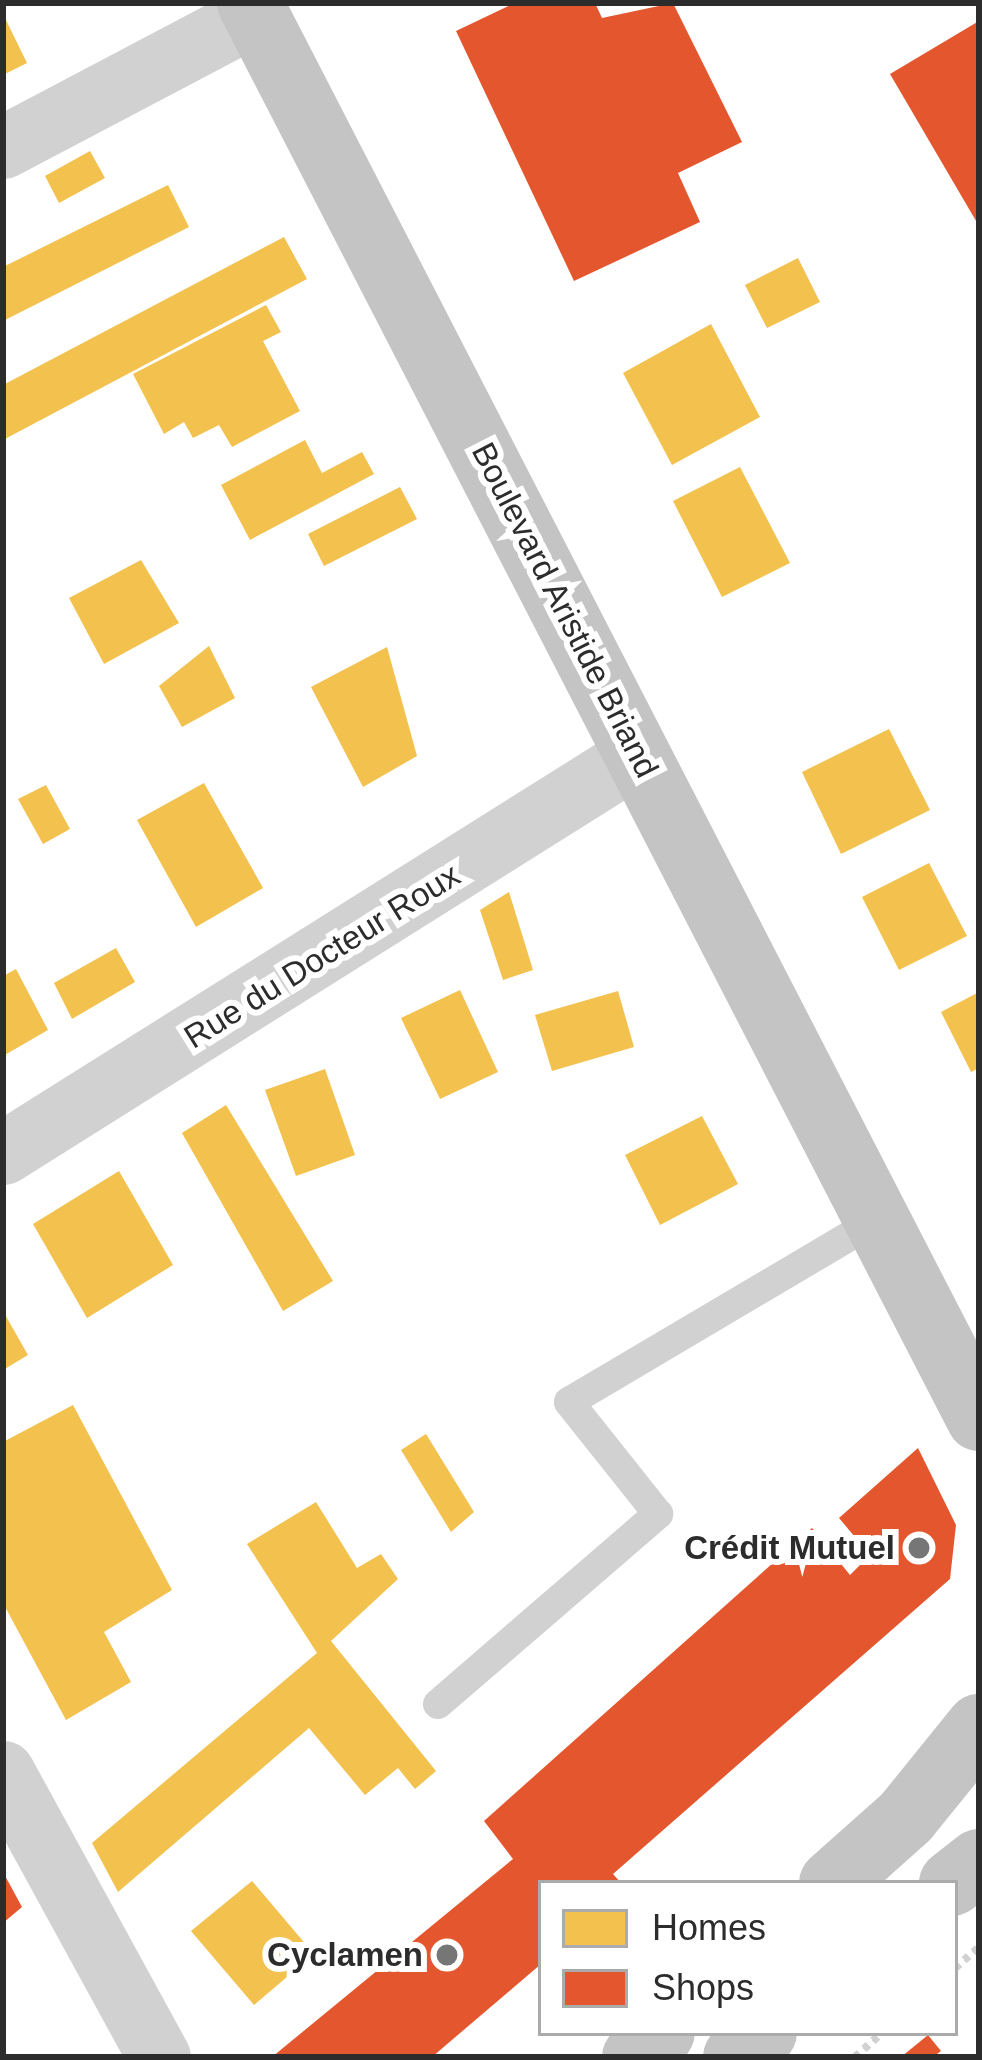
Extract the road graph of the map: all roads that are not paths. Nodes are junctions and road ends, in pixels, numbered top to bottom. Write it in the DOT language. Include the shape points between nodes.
graph roads {
  1 [pos="253,8"];
  2 [pos="3,147"];
  3 [pos="638,754"];
  4 [pos="3,1154"];
  5 [pos="883,1216"];
  6 [pos="979,1324"];
  7 [pos="979,1418"];
  8 [pos="438,1704"];
  9 [pos="979,1727"];
  10 [pos="3,1772"];
  11 [pos="835,1880"];
  12 [pos="659,2036"];
  13 [pos="760,2036"];
  14 [pos="159,2057"];
  15 [pos="635,2057"];
  16 [pos="736,2057"];
  1 -- 2 [label="street"];
  1 -- 3 [label="main road, Boulevard Aristide Briand"];
  3 -- 4 [label="street, Rue du Docteur Roux"];
  3 -- 5 [label="main road, Boulevard Aristide Briand"];
  5 -- 6 [label="main road"];
  5 -- 7 [label="main road"];
  5 -- 8 [label="lane" via="569,1402 658,1514"];
  9 -- 11 [label="main road" via="906,1817"];
  10 -- 14 [label="street"];
  12 -- 15 [label="main road"];
  13 -- 16 [label="main road"];
}
